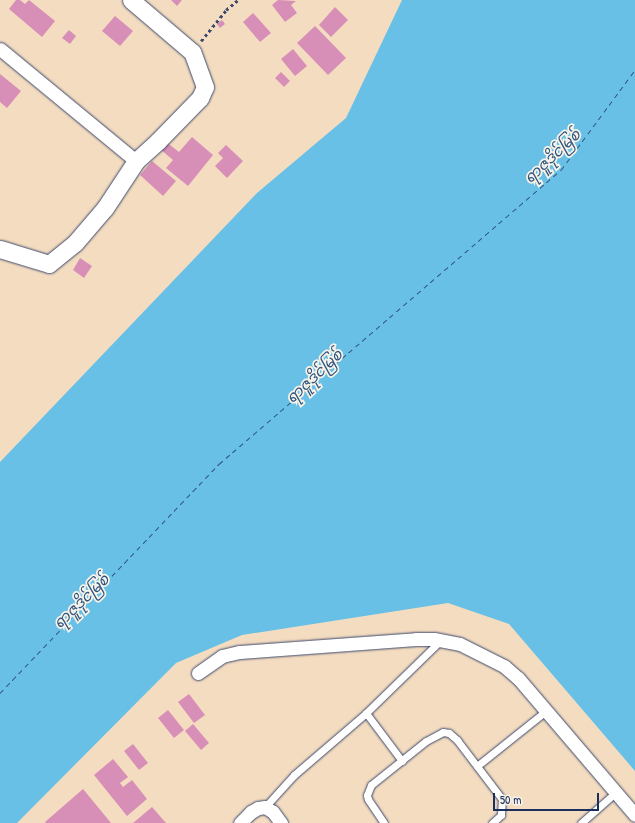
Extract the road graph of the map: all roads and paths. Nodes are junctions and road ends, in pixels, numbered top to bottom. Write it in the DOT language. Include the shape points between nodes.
graph roads {
  1 [pos="130,0"];
  2 [pos="238,0"];
  3 [pos="0,49"];
  4 [pos="192,52"];
  5 [pos="136,160"];
  6 [pos="0,249"];
  7 [pos="440,640"];
  8 [pos="198,673"];
  9 [pos="546,711"];
  10 [pos="366,713"];
  11 [pos="402,761"];
  12 [pos="477,766"];
  13 [pos="616,792"];
  14 [pos="265,807"];
  15 [pos="635,815"];
  16 [pos="240,823"];
  17 [pos="281,823"];
  18 [pos="384,823"];
  19 [pos="492,823"];
  20 [pos="581,823"];
  1 -- 4 [label="street"];
  2 -- 4 [label="path" via="226,10"];
  3 -- 5 [label="street"];
  4 -- 5 [label="street" via="205,87 200,98"];
  5 -- 6 [label="street" via="105,208 75,243 49,264"];
  7 -- 8 [label="street" via="416,639 240,652 222,656"];
  7 -- 9 [label="street" via="460,644 504,666 518,678"];
  7 -- 10 [label="lane"];
  9 -- 12 [label="lane"];
  9 -- 13 [label="street"];
  10 -- 11 [label="lane"];
  10 -- 14 [label="lane" via="294,775"];
  11 -- 12 [label="lane" via="426,741 443,732 449,733 457,740"];
  11 -- 18 [label="lane" via="368,790 368,799"];
  12 -- 19 [label="lane" via="502,799 500,815"];
  13 -- 15 [label="street"];
  13 -- 20 [label="lane"];
  14 -- 16 [label="street" via="258,808"];
  14 -- 17 [label="street" via="273,812"];
}
